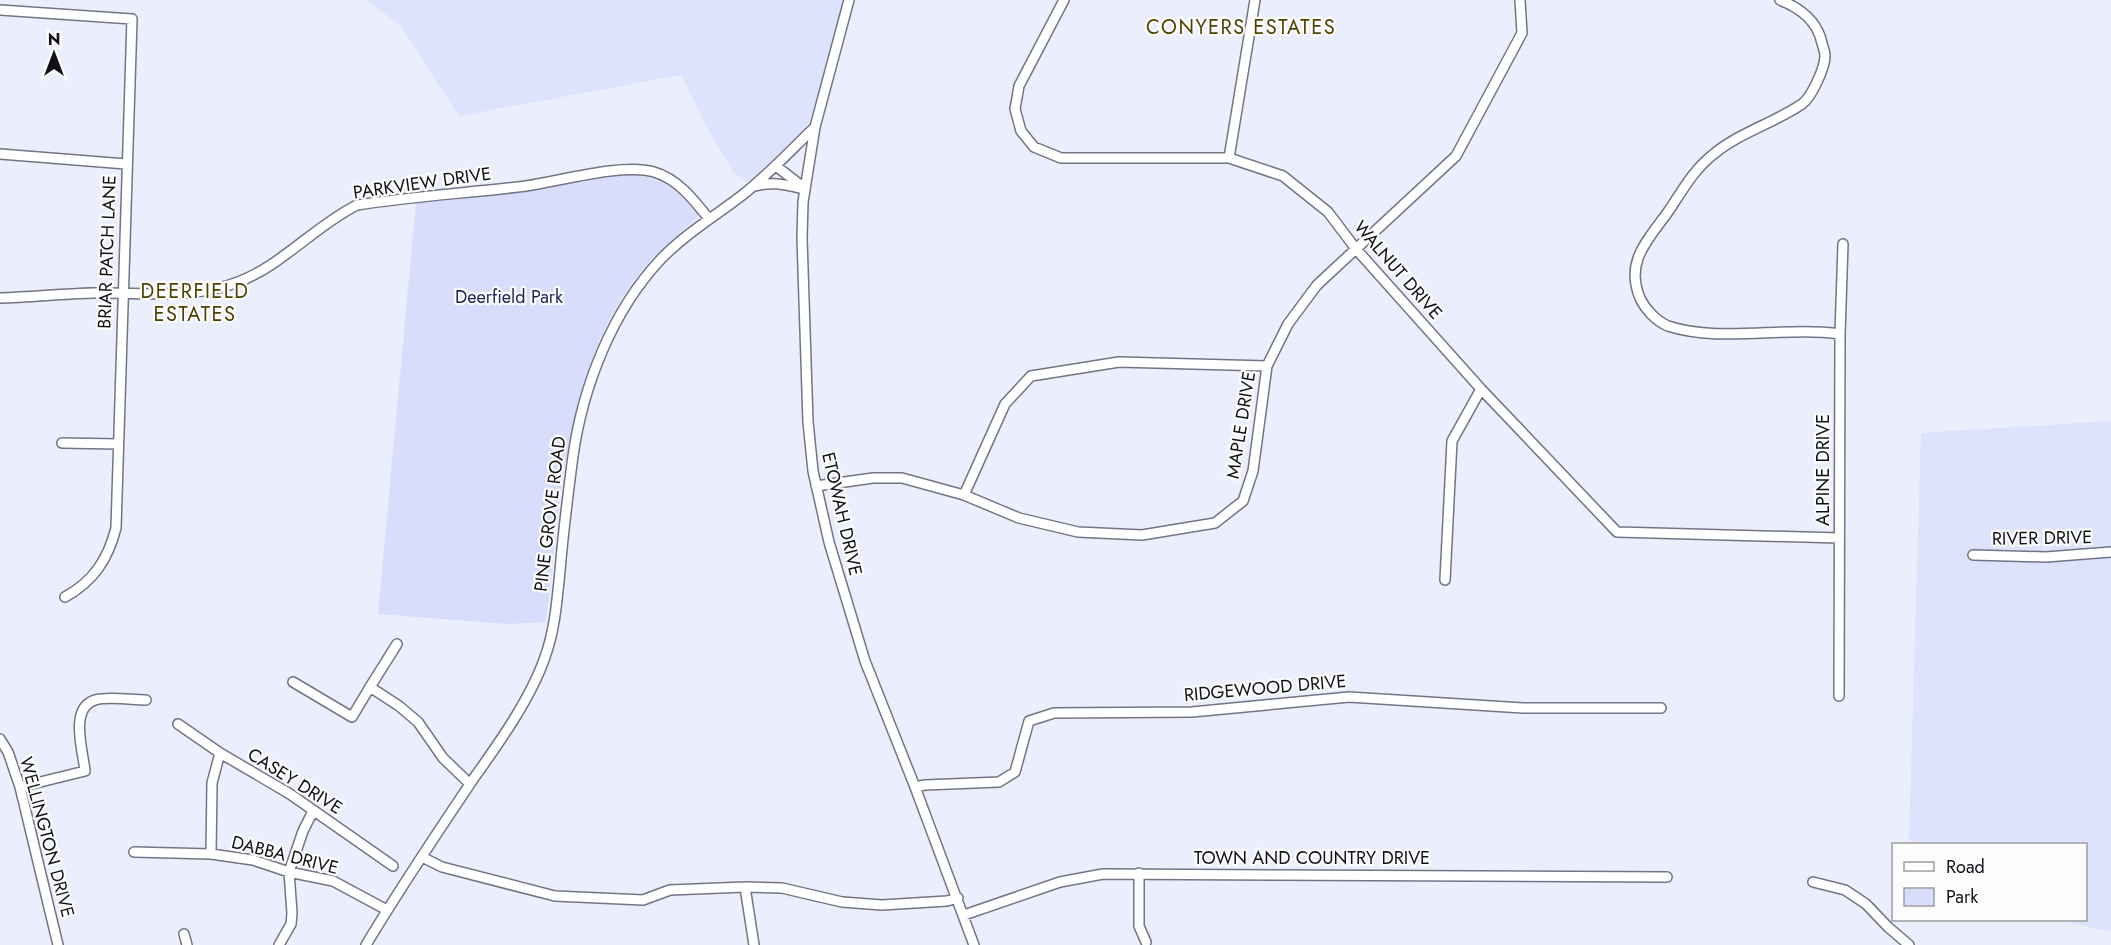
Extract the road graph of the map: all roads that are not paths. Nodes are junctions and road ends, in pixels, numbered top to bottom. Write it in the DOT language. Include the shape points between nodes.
graph roads {
  1 [pos="849,0"];
  2 [pos="1064,0"];
  3 [pos="1255,0"];
  4 [pos="1521,0"];
  5 [pos="1780,0"];
  6 [pos="0,10"];
  7 [pos="815,127"];
  8 [pos="0,154"];
  9 [pos="1229,158"];
  10 [pos="126,164"];
  11 [pos="776,166"];
  12 [pos="753,187"];
  13 [pos="804,189"];
  14 [pos="709,219"];
  15 [pos="1843,244"];
  16 [pos="1356,249"];
  17 [pos="123,293"];
  18 [pos="0,298"];
  19 [pos="1840,334"];
  20 [pos="1267,366"];
  21 [pos="1481,389"];
  22 [pos="62,442"];
  23 [pos="118,444"];
  24 [pos="816,486"];
  25 [pos="964,495"];
  26 [pos="1839,538"];
  27 [pos="2111,552"];
  28 [pos="1973,555"];
  29 [pos="1444,580"];
  30 [pos="65,597"];
  31 [pos="397,644"];
  32 [pos="293,682"];
  33 [pos="370,687"];
  34 [pos="1839,696"];
  35 [pos="146,700"];
  36 [pos="1661,708"];
  37 [pos="178,724"];
  38 [pos="0,740"];
  39 [pos="220,753"];
  40 [pos="470,784"];
  41 [pos="20,787"];
  42 [pos="915,787"];
  43 [pos="312,811"];
  44 [pos="134,852"];
  45 [pos="211,854"];
  46 [pos="422,857"];
  47 [pos="393,866"];
  48 [pos="289,872"];
  49 [pos="1139,873"];
  50 [pos="1667,877"];
  51 [pos="1813,882"];
  52 [pos="745,886"];
  53 [pos="958,898"];
  54 [pos="387,910"];
  55 [pos="964,915"];
  56 [pos="184,934"];
  57 [pos="1146,942"];
  58 [pos="58,945"];
  59 [pos="187,945"];
  60 [pos="279,945"];
  61 [pos="366,945"];
  62 [pos="754,945"];
  63 [pos="974,945"];
  64 [pos="1909,945"];
  1 -- 7 [label="street, ETOWAH DRIVE"];
  2 -- 9 [label="street, WALNUT DRIVE" via="1019,86 1015,109 1021,132 1034,147 1061,158"];
  3 -- 9 [label="street"];
  4 -- 16 [label="street, MAPLE DRIVE" via="1522,33 1456,156"];
  5 -- 19 [label="street" via="1795,6 1820,32 1825,57 1818,81 1804,103 1735,139 1695,171 1647,237 1635,265 1635,285 1642,304 1657,320 1685,330"];
  6 -- 10 [label="street, BRIAR PATCH LANE" via="132,19"];
  7 -- 11 [label="street, PINE GROVE ROAD"];
  7 -- 13 [label="street, ETOWAH DRIVE"];
  8 -- 10 [label="street"];
  9 -- 16 [label="street, WALNUT DRIVE" via="1283,176 1328,212"];
  10 -- 17 [label="street, BRIAR PATCH LANE"];
  11 -- 12 [label="street, PINE GROVE ROAD"];
  11 -- 13 [label="street"];
  12 -- 13 [label="street" via="774,182"];
  12 -- 14 [label="street, PINE GROVE ROAD"];
  13 -- 24 [label="street, ETOWAH DRIVE" via="807,403"];
  14 -- 17 [label="street, PARKVIEW DRIVE" via="683,189 664,175 621,170 528,186 357,205 238,282 193,293"];
  14 -- 40 [label="street, PINE GROVE ROAD" via="671,250 638,287 602,355 577,430 554,629 531,687"];
  15 -- 19 [label="street, ALPINE DRIVE"];
  16 -- 20 [label="street, MAPLE DRIVE" via="1317,285 1288,324"];
  16 -- 21 [label="street, WALNUT DRIVE"];
  17 -- 18 [label="street, PARKVIEW DRIVE"];
  17 -- 23 [label="street, BRIAR PATCH LANE"];
  19 -- 26 [label="street, ALPINE DRIVE"];
  20 -- 25 [label="street" via="1119,362 1031,376 1005,404"];
  20 -- 25 [label="street, MAPLE DRIVE" via="1253,471 1243,501 1215,522 1142,535 1078,532 1019,518"];
  21 -- 26 [label="street, WALNUT DRIVE" via="1617,532"];
  21 -- 29 [label="street" via="1452,441"];
  22 -- 23 [label="street"];
  23 -- 30 [label="street, BRIAR PATCH LANE" via="116,528 110,549 94,575"];
  24 -- 25 [label="street, MAPLE DRIVE" via="893,477"];
  24 -- 42 [label="street, ETOWAH DRIVE" via="865,661"];
  26 -- 34 [label="street, ALPINE DRIVE"];
  27 -- 28 [label="street, RIVER DRIVE" via="2046,557"];
  31 -- 33 [label="street"];
  32 -- 33 [label="street" via="352,717"];
  33 -- 40 [label="street" via="418,722 443,758"];
  35 -- 41 [label="street" via="96,699 84,706 79,719 85,771"];
  36 -- 42 [label="street, RIDGEWOOD DRIVE" via="1523,708 1349,697 1192,712 1054,713 1029,721 1016,772 999,782"];
  37 -- 39 [label="street, CASEY DRIVE"];
  38 -- 41 [label="street, WELLINGTON DRIVE"];
  39 -- 43 [label="street, CASEY DRIVE"];
  39 -- 45 [label="street" via="212,783"];
  40 -- 46 [label="street, PINE GROVE ROAD"];
  41 -- 58 [label="street, WELLINGTON DRIVE"];
  42 -- 53 [label="street, ETOWAH DRIVE"];
  43 -- 47 [label="street, CASEY DRIVE"];
  43 -- 48 [label="street"];
  44 -- 45 [label="street, DABBA DRIVE"];
  45 -- 48 [label="street, DABBA DRIVE" via="252,860"];
  46 -- 52 [label="street" via="442,867 555,896 643,900 670,890"];
  46 -- 54 [label="street, PINE GROVE ROAD"];
  48 -- 54 [label="street, DABBA DRIVE" via="333,881"];
  48 -- 60 [label="street" via="291,924"];
  49 -- 50 [label="street, TOWN AND COUNTRY DRIVE"];
  49 -- 55 [label="street, TOWN AND COUNTRY DRIVE" via="1076,878"];
  49 -- 57 [label="street" via="1139,926"];
  51 -- 64 [label="street" via="1845,890 1866,903"];
  52 -- 53 [label="street" via="782,888 842,902 882,905"];
  52 -- 62 [label="street"];
  53 -- 55 [label="street, ETOWAH DRIVE"];
  54 -- 61 [label="street, PINE GROVE ROAD"];
  55 -- 63 [label="street, ETOWAH DRIVE"];
  56 -- 59 [label="street"];
}
